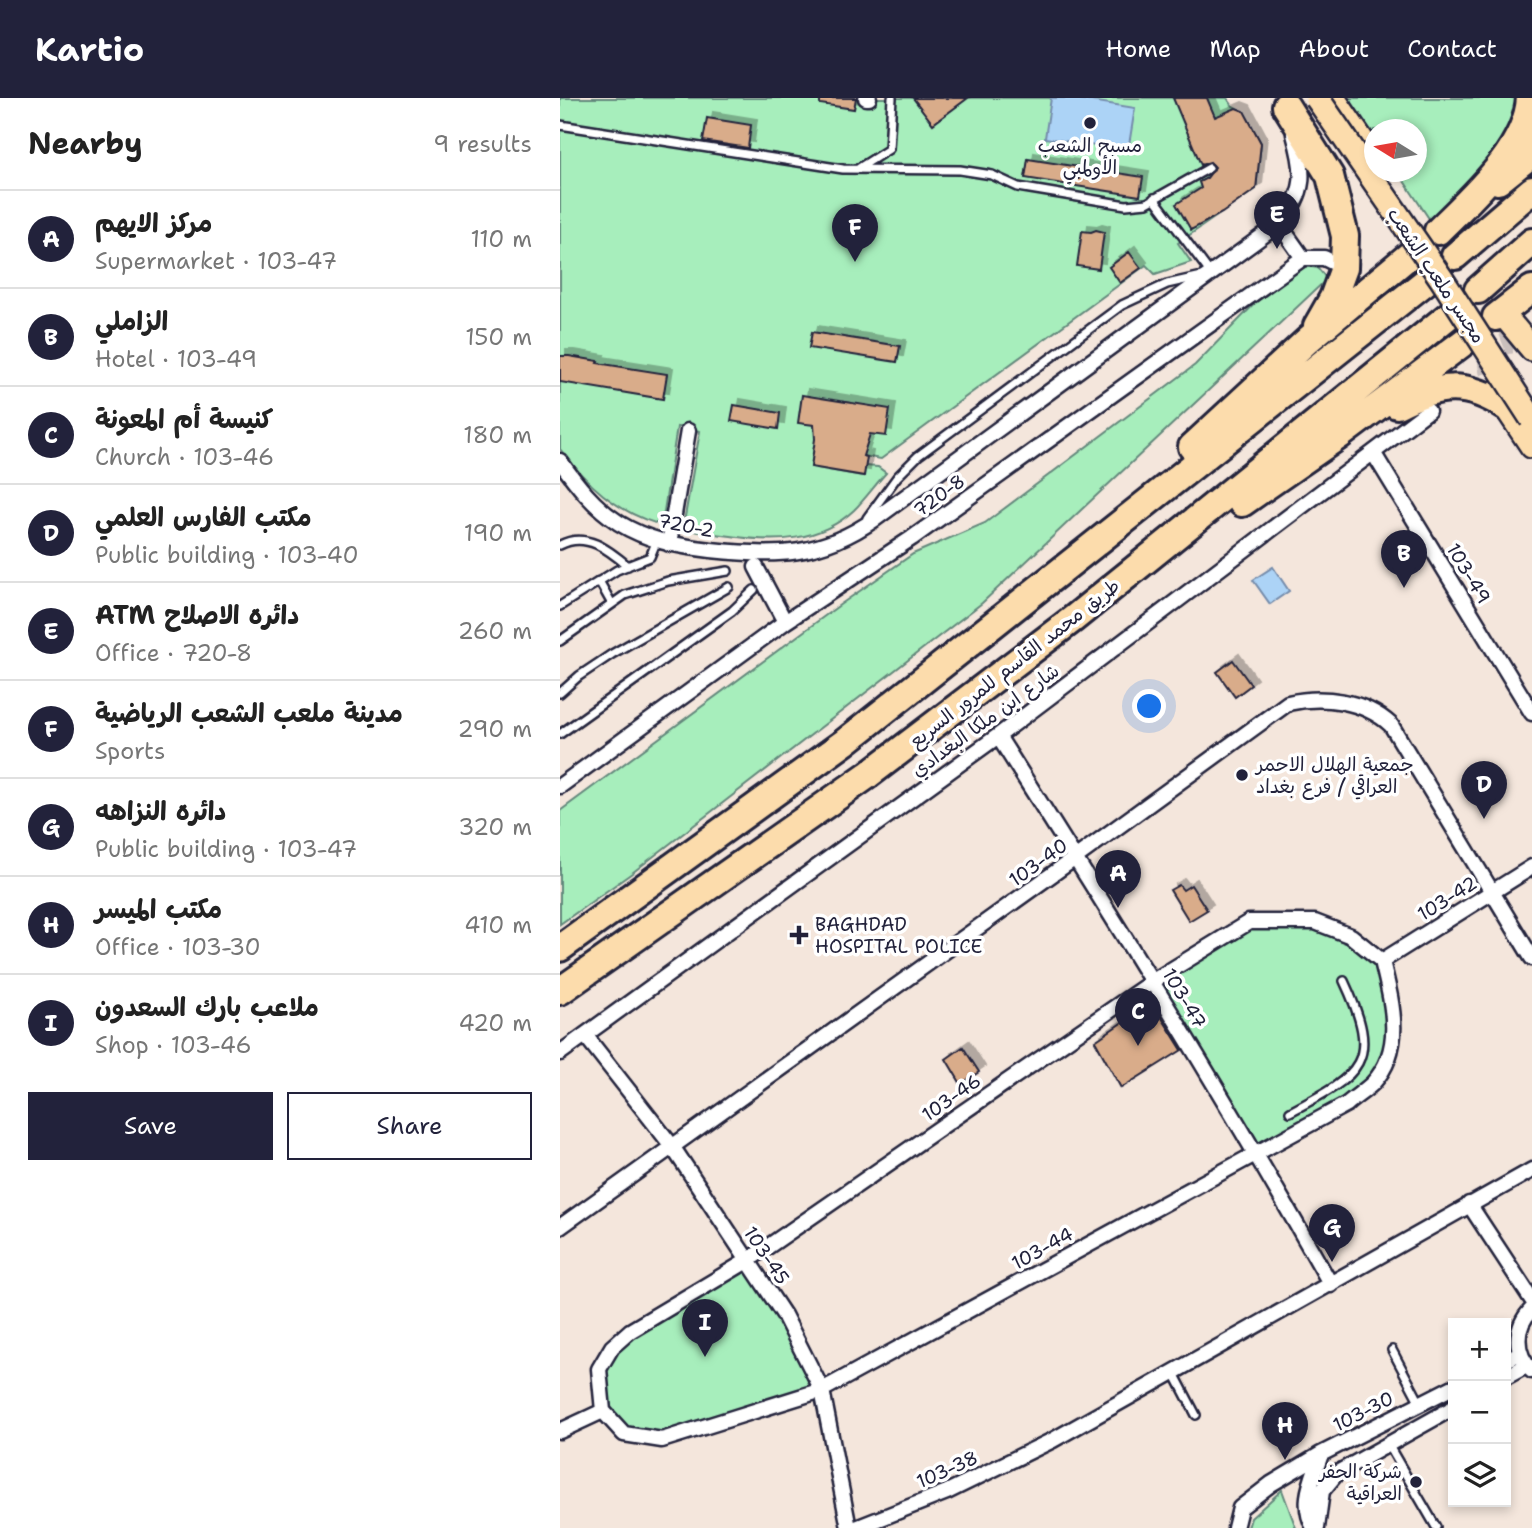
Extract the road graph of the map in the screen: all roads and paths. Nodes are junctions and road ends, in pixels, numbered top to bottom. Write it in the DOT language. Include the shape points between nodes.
graph roads {
  1 [pos="892,98"];
  2 [pos="1317,98"];
  3 [pos="1333,98"];
  4 [pos="1530,98"];
  5 [pos="1283,102"];
  6 [pos="560,125"];
  7 [pos="1364,143"];
  8 [pos="1532,153"];
  9 [pos="1209,168"];
  10 [pos="858,169"];
  11 [pos="1391,182"];
  12 [pos="1532,190"];
  13 [pos="1154,198"];
  14 [pos="1279,224"];
  15 [pos="1532,242"];
  16 [pos="1411,254"];
  17 [pos="1455,256"];
  18 [pos="1303,258"];
  19 [pos="1344,268"];
  20 [pos="1211,274"];
  21 [pos="1429,279"];
  22 [pos="1532,289"];
  23 [pos="1478,290"];
  24 [pos="1452,313"];
  25 [pos="1499,315"];
  26 [pos="1468,339"];
  27 [pos="1309,340"];
  28 [pos="1527,345"];
  29 [pos="1495,380"];
  30 [pos="1532,390"];
  31 [pos="1506,407"];
  32 [pos="1428,411"];
  33 [pos="1532,419"];
  34 [pos="688,431"];
  35 [pos="1340,435"];
  36 [pos="1532,446"];
  37 [pos="1374,453"];
  38 [pos="560,461"];
  39 [pos="858,531"];
  40 [pos="663,542"];
  41 [pos="560,545"];
  42 [pos="754,561"];
  43 [pos="628,566"];
  44 [pos="728,571"];
  45 [pos="599,581"];
  46 [pos="1042,584"];
  47 [pos="729,587"];
  48 [pos="754,590"];
  49 [pos="612,604"];
  50 [pos="560,606"];
  51 [pos="1073,619"];
  52 [pos="785,622"];
  53 [pos="560,641"];
  54 [pos="560,692"];
  55 [pos="1532,713"];
  56 [pos="560,734"];
  57 [pos="998,736"];
  58 [pos="560,786"];
  59 [pos="1076,858"];
  60 [pos="1532,867"];
  61 [pos="1492,892"];
  62 [pos="560,948"];
  63 [pos="1532,958"];
  64 [pos="1382,961"];
  65 [pos="1153,981"];
  66 [pos="1344,981"];
  67 [pos="560,991"];
  68 [pos="585,1035"];
  69 [pos="560,1053"];
  70 [pos="1334,1089"];
  71 [pos="1347,1104"];
  72 [pos="1290,1112"];
  73 [pos="672,1146"];
  74 [pos="1257,1152"];
  75 [pos="1532,1170"];
  76 [pos="1469,1204"];
  77 [pos="560,1227"];
  78 [pos="747,1261"];
  79 [pos="1331,1285"];
  80 [pos="1532,1300"];
  81 [pos="1532,1309"];
  82 [pos="1392,1350"];
  83 [pos="1526,1363"];
  84 [pos="1174,1373"];
  85 [pos="1511,1374"];
  86 [pos="822,1390"];
  87 [pos="1448,1390"];
  88 [pos="1421,1404"];
  89 [pos="603,1411"];
  90 [pos="1448,1411"];
  91 [pos="1196,1415"];
  92 [pos="560,1431"];
  93 [pos="1389,1446"];
  94 [pos="1321,1454"];
  95 [pos="1436,1527"];
  96 [pos="849,1528"];
  97 [pos="856,1528"];
  98 [pos="1234,1528"];
  99 [pos="1315,1528"];
  1 -- 10 [label="lane" via="889,149"];
  2 -- 33 [label="main road, مجسر ملعب الشعب, bridge"];
  3 -- 7 [label="main road"];
  4 -- 8 [label="highway" via="1522,128 1501,163 1438,231"];
  5 -- 14 [label="street, 720-8" via="1302,177 1299,195"];
  5 -- 19 [label="highway" via="1330,176 1345,236"];
  6 -- 10 [label="lane"];
  9 -- 13 [label="lane"];
  10 -- 13 [label="lane" via="960,170 992,175 1017,187 1111,203 1136,205"];
  11 -- 30 [label="main road, مجسر ملعب الشعب"];
  12 -- 17 [label="highway"];
  13 -- 20 [label="lane"];
  14 -- 18 [label="street"];
  14 -- 20 [label="street, 720-8"];
  15 -- 23 [label="highway"];
  16 -- 27 [label="highway"];
  18 -- 19 [label="street" via="1324,258"];
  18 -- 52 [label="street, 720-8" via="912,538"];
  19 -- 27 [label="highway"];
  20 -- 39 [label="street, 720-8"];
  20 -- 39 [label="lane" via="1159,286 1111,312 918,456"];
  21 -- 46 [label="highway"];
  22 -- 25 [label="highway"];
  24 -- 51 [label="highway, طريق محمد القاسم للمرور السريع"];
  25 -- 28 [label="main road"];
  26 -- 35 [label="highway"];
  27 -- 46 [label="highway"];
  29 -- 31 [label="main road"];
  31 -- 35 [label="highway" via="1486,393 1438,389 1420,393"];
  31 -- 36 [label="main road"];
  32 -- 37 [label="street, شارع ابن ملكا البغدادي"];
  34 -- 40 [label="street"];
  35 -- 51 [label="highway"];
  37 -- 55 [label="street, 103-49"];
  37 -- 57 [label="street, شارع ابن ملكا البغدادي"];
  38 -- 40 [label="street, 720-2" via="601,509 636,532"];
  39 -- 42 [label="street, 720-8" via="810,550"];
  40 -- 42 [label="street, 720-2"];
  40 -- 43 [label="lane" via="650,557"];
  41 -- 43 [label="lane" via="581,539 596,543"];
  42 -- 52 [label="street"];
  43 -- 45 [label="lane"];
  44 -- 49 [label="lane" via="639,589"];
  45 -- 49 [label="lane"];
  45 -- 50 [label="lane"];
  46 -- 62 [label="highway" via="845,742"];
  47 -- 54 [label="lane" via="612,654"];
  48 -- 56 [label="lane" via="732,611"];
  49 -- 53 [label="lane"];
  51 -- 67 [label="highway, طريق محمد القاسم للمرور السريع" via="868,775"];
  52 -- 58 [label="street, 720-8"];
  57 -- 59 [label="street, 103-47"];
  57 -- 68 [label="street, شارع ابن ملكا البغدادي"];
  59 -- 61 [label="street, 103-40" via="1288,704 1318,700 1368,709 1391,724"];
  59 -- 65 [label="street, 103-47"];
  59 -- 73 [label="street, 103-40"];
  60 -- 61 [label="street, 103-42"];
  61 -- 63 [label="street, 103-40"];
  61 -- 64 [label="street, 103-42"];
  64 -- 65 [label="street, 103-46" via="1351,936 1315,922 1249,922"];
  64 -- 71 [label="street, 103-44" via="1392,1007 1393,1052 1374,1082"];
  65 -- 74 [label="street, 103-47"];
  65 -- 78 [label="street, 103-46"];
  66 -- 70 [label="lane" via="1362,1024 1363,1050 1355,1067"];
  68 -- 69 [label="street, شارع ابن ملكا البغدادي"];
  68 -- 73 [label="street, 103-45"];
  70 -- 71 [label="lane"];
  70 -- 72 [label="lane"];
  71 -- 74 [label="street, 103-44"];
  73 -- 77 [label="street, 103-40"];
  73 -- 78 [label="street, 103-45"];
  74 -- 79 [label="street, 103-47"];
  74 -- 86 [label="street, 103-44"];
  75 -- 76 [label="street, 103-38"];
  76 -- 79 [label="street, 103-38"];
  76 -- 80 [label="street"];
  78 -- 86 [label="street, 103-45" via="784,1315"];
  78 -- 89 [label="street, 103-46" via="629,1331 612,1346 599,1369"];
  79 -- 84 [label="street, 103-38"];
  81 -- 83 [label="street" via="1520,1327 1518,1340"];
  82 -- 88 [label="lane"];
  83 -- 85 [label="street"];
  84 -- 91 [label="lane"];
  84 -- 97 [label="street, 103-38" via="947,1492"];
  86 -- 89 [label="street, 103-44" via="662,1440 624,1434"];
  86 -- 96 [label="street, 103-45"];
  87 -- 88 [label="street, 103-30"];
  88 -- 94 [label="street, 103-30"];
  89 -- 92 [label="street"];
  90 -- 93 [label="street"];
  93 -- 95 [label="lane"];
  93 -- 99 [label="street" via="1337,1473 1322,1491"];
  94 -- 98 [label="street, 103-30" via="1240,1508"];
  94 -- 99 [label="street" via="1307,1514"];
}
